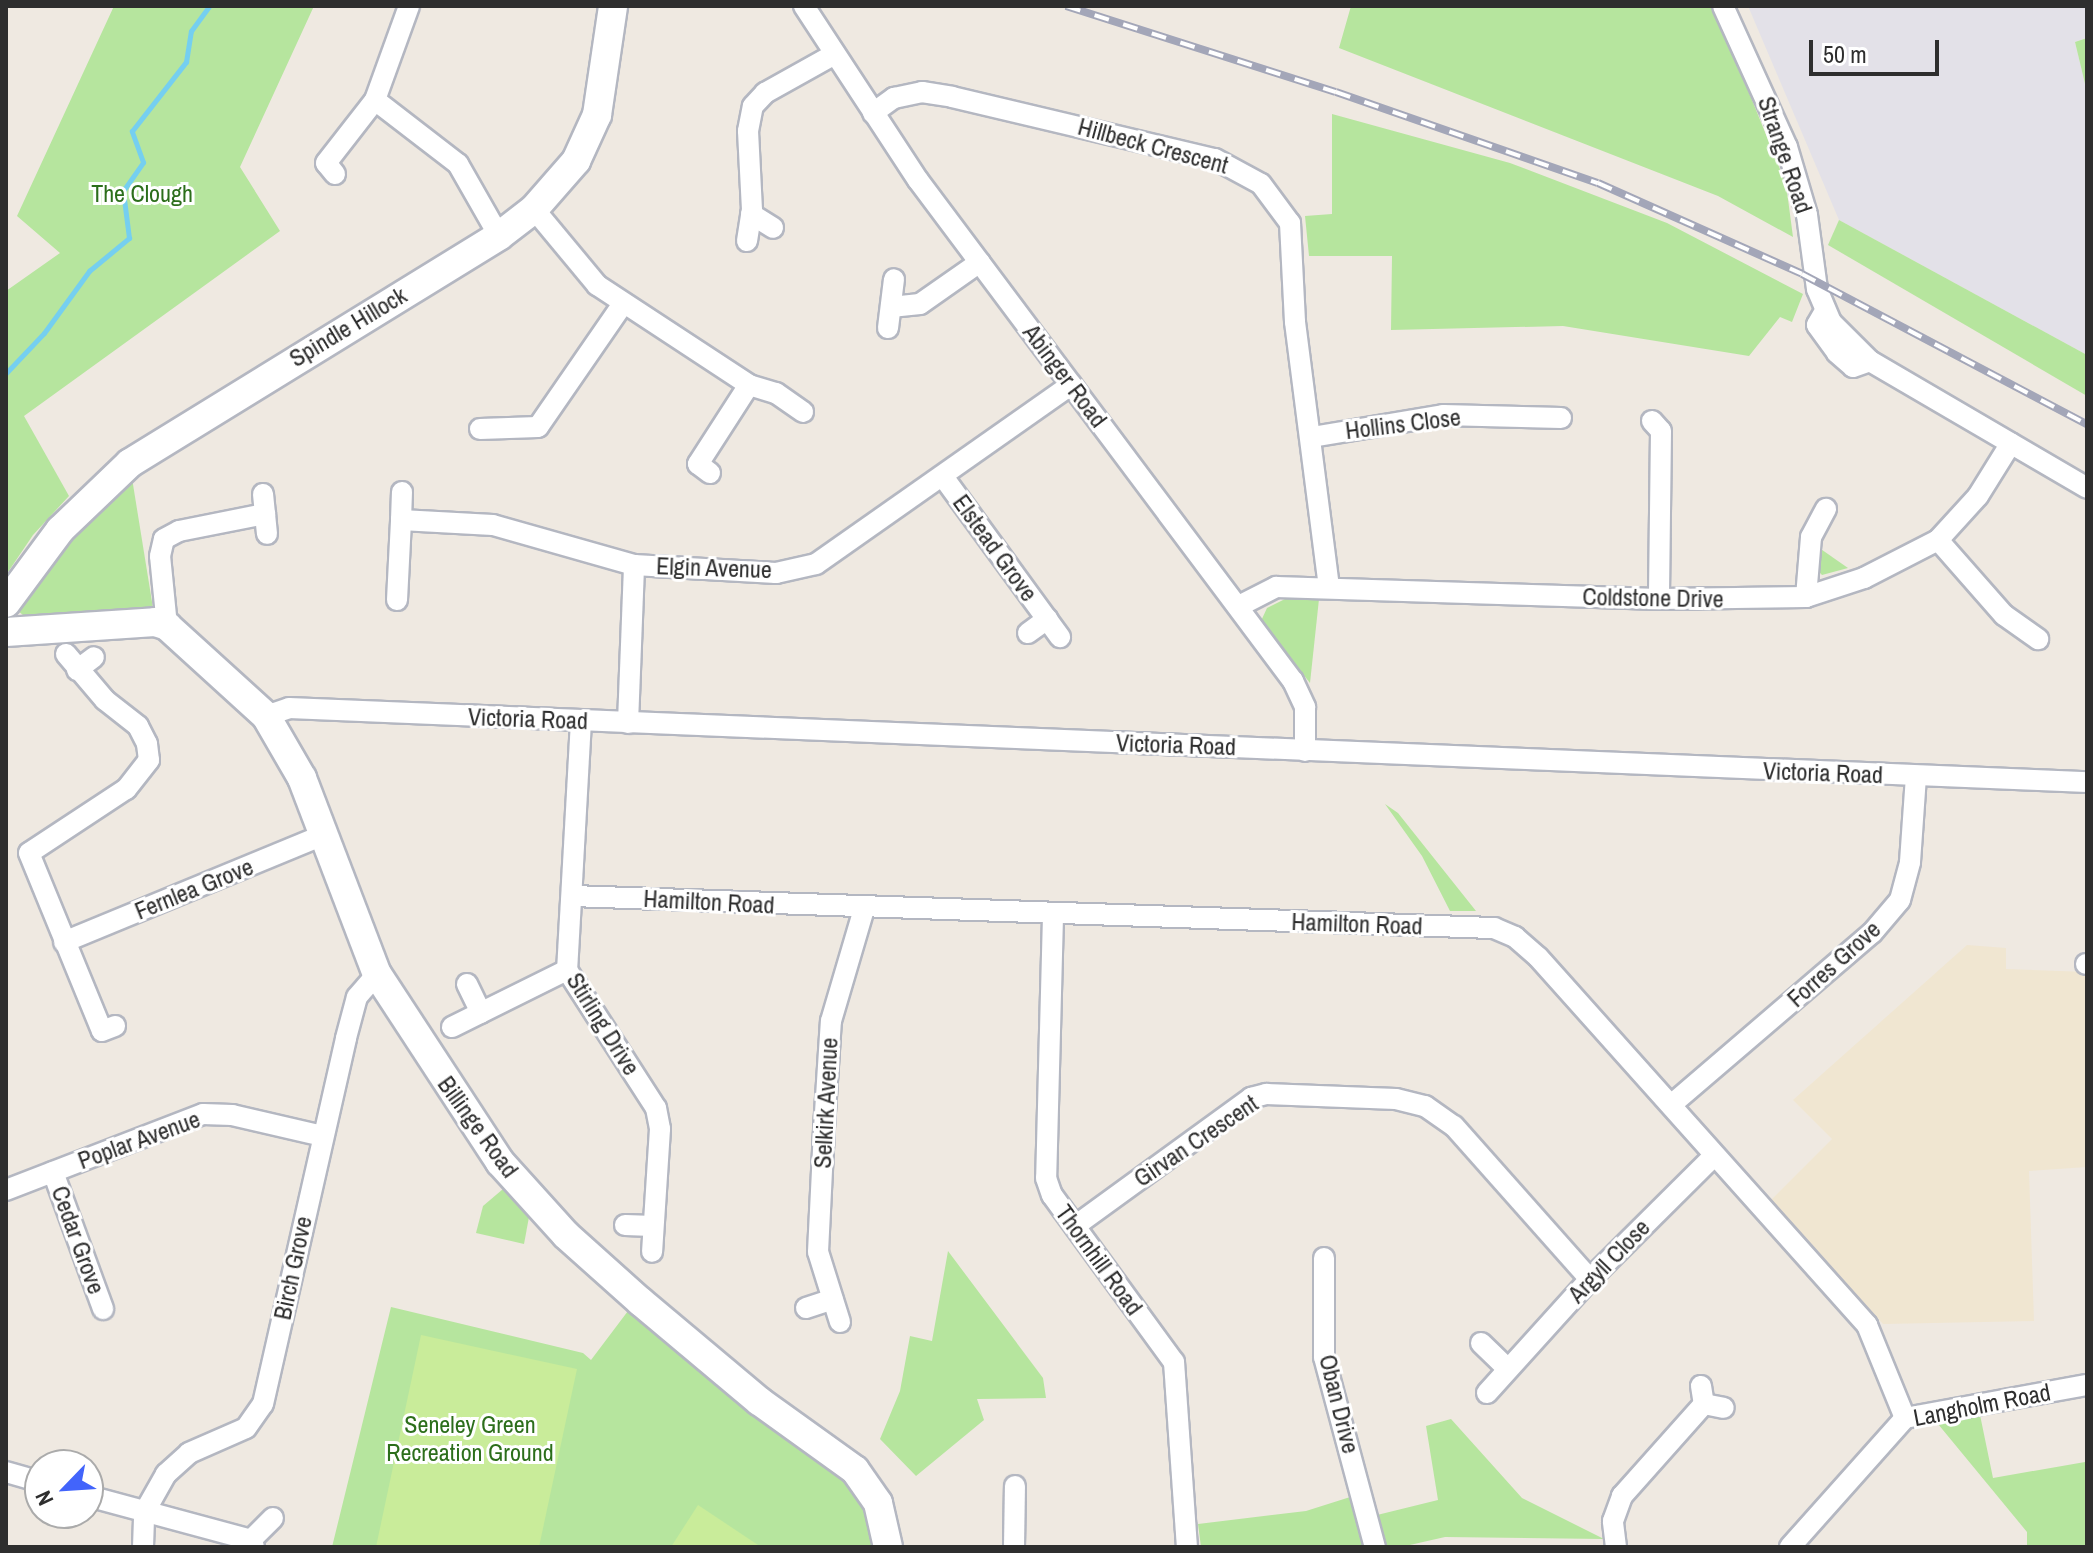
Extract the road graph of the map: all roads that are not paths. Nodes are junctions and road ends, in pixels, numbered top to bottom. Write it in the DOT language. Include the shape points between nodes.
graph roads {
  1 [pos="409,6"];
  2 [pos="613,6"];
  3 [pos="804,6"];
  4 [pos="1723,6"];
  5 [pos="835,54"];
  6 [pos="375,100"];
  7 [pos="873,113"];
  8 [pos="335,174"];
  9 [pos="534,209"];
  10 [pos="751,214"];
  11 [pos="773,228"];
  12 [pos="499,236"];
  13 [pos="747,241"];
  14 [pos="980,262"];
  15 [pos="894,279"];
  16 [pos="623,304"];
  17 [pos="891,307"];
  18 [pos="888,328"];
  19 [pos="749,385"];
  20 [pos="1071,385"];
  21 [pos="803,412"];
  22 [pos="489,423"];
  23 [pos="1548,423"];
  24 [pos="1661,425"];
  25 [pos="1312,437"];
  26 [pos="2011,443"];
  27 [pos="699,471"];
  28 [pos="944,478"];
  29 [pos="2087,488"];
  30 [pos="402,492"];
  31 [pos="265,514"];
  32 [pos="1816,515"];
  33 [pos="401,520"];
  34 [pos="1938,540"];
  35 [pos="634,565"];
  36 [pos="1329,588"];
  37 [pos="1806,597"];
  38 [pos="1659,599"];
  39 [pos="397,600"];
  40 [pos="6,603"];
  41 [pos="1239,606"];
  42 [pos="1047,619"];
  43 [pos="167,626"];
  44 [pos="6,632"];
  45 [pos="1028,633"];
  46 [pos="1060,637"];
  47 [pos="2038,639"];
  48 [pos="79,660"];
  49 [pos="266,716"];
  50 [pos="581,721"];
  51 [pos="628,723"];
  52 [pos="1305,751"];
  53 [pos="1916,777"];
  54 [pos="2087,782"];
  55 [pos="324,835"];
  56 [pos="572,896"];
  57 [pos="864,909"];
  58 [pos="1053,916"];
  59 [pos="64,942"];
  60 [pos="567,970"];
  61 [pos="377,974"];
  62 [pos="467,984"];
  63 [pos="481,1013"];
  64 [pos="115,1026"];
  65 [pos="452,1027"];
  66 [pos="1671,1105"];
  67 [pos="322,1136"];
  68 [pos="1714,1156"];
  69 [pos="53,1172"];
  70 [pos="6,1190"];
  71 [pos="625,1225"];
  72 [pos="653,1226"];
  73 [pos="1075,1226"];
  74 [pos="652,1252"];
  75 [pos="1324,1258"];
  76 [pos="1590,1279"];
  77 [pos="833,1299"];
  78 [pos="806,1308"];
  79 [pos="103,1309"];
  80 [pos="840,1322"];
  81 [pos="1481,1343"];
  82 [pos="1508,1369"];
  83 [pos="2087,1385"];
  84 [pos="1487,1393"];
  85 [pos="1710,1399"];
  86 [pos="1905,1418"];
  87 [pos="1015,1486"];
  88 [pos="104,1501"];
  89 [pos="144,1513"];
  90 [pos="273,1518"];
  91 [pos="252,1544"];
  92 [pos="143,1547"];
  93 [pos="888,1547"];
  94 [pos="1014,1547"];
  95 [pos="1187,1547"];
  96 [pos="1375,1547"];
  97 [pos="1616,1547"];
  98 [pos="1790,1547"];
  1 -- 6 [label="street"];
  2 -- 9 [label="main road, Spindle Hillock" via="597,115 576,161"];
  3 -- 5 [label="street, Abinger Road"];
  4 -- 26 [label="street, Strange Road" via="1792,162 1825,311 1870,361"];
  5 -- 7 [label="street, Abinger Road"];
  5 -- 10 [label="street" via="765,93 753,106 748,131"];
  6 -- 8 [label="street" via="326,163"];
  6 -- 12 [label="street" via="458,164"];
  7 -- 14 [label="street, Abinger Road"];
  7 -- 25 [label="street, Hillbeck Crescent" via="894,98 922,92 952,97 1215,159 1261,184 1290,223 1295,322"];
  9 -- 12 [label="main road, Spindle Hillock"];
  9 -- 16 [label="street" via="577,264"];
  10 -- 11 [label="street"];
  10 -- 13 [label="street"];
  12 -- 40 [label="main road, Spindle Hillock" via="130,463 60,530"];
  14 -- 17 [label="street" via="920,304"];
  14 -- 20 [label="street, Abinger Road"];
  15 -- 17 [label="street"];
  16 -- 19 [label="street"];
  16 -- 22 [label="street" via="538,427"];
  17 -- 18 [label="street"];
  19 -- 21 [label="street" via="776,393"];
  19 -- 27 [label="street"];
  20 -- 28 [label="street, Elgin Avenue"];
  20 -- 41 [label="street, Abinger Road"];
  23 -- 25 [label="street, Hollins Close" via="1443,415"];
  24 -- 38 [label="street"];
  25 -- 36 [label="street, Hillbeck Crescent"];
  26 -- 29 [label="street, Strange Road"];
  26 -- 34 [label="street, Coldstone Drive" via="1978,496"];
  28 -- 35 [label="street, Elgin Avenue" via="816,564 776,573"];
  28 -- 42 [label="street, Elstead Grove"];
  30 -- 33 [label="street"];
  31 -- 43 [label="street" via="179,531 164,539 160,556"];
  32 -- 37 [label="street" via="1806,561"];
  33 -- 35 [label="street, Elgin Avenue" via="504,527"];
  33 -- 39 [label="street"];
  34 -- 37 [label="street, Coldstone Drive" via="1864,578"];
  34 -- 47 [label="street" via="2007,626"];
  35 -- 51 [label="street"];
  36 -- 38 [label="street, Coldstone Drive"];
  36 -- 41 [label="street, Coldstone Drive" via="1276,587"];
  37 -- 38 [label="street, Coldstone Drive"];
  41 -- 52 [label="street, Abinger Road" via="1303,699"];
  42 -- 45 [label="street, Elstead Grove"];
  42 -- 46 [label="street, Elstead Grove"];
  43 -- 44 [label="main road" via="155,622"];
  43 -- 49 [label="main road, Billinge Road"];
  48 -- 59 [label="street" via="138,726 149,760 126,789 29,853"];
  49 -- 50 [label="street, Victoria Road" via="289,708"];
  49 -- 55 [label="main road, Billinge Road" via="285,742"];
  50 -- 51 [label="street, Victoria Road"];
  50 -- 56 [label="street, Stirling Drive"];
  51 -- 52 [label="street, Victoria Road"];
  52 -- 53 [label="street, Victoria Road"];
  53 -- 54 [label="street, Victoria Road"];
  53 -- 66 [label="street, Forres Grove" via="1910,862 1900,900 1872,933"];
  55 -- 59 [label="street, Fernlea Grove"];
  55 -- 61 [label="main road, Billinge Road"];
  56 -- 57 [label="street, Hamilton Road"];
  56 -- 60 [label="street, Stirling Drive"];
  57 -- 58 [label="street, Hamilton Road"];
  57 -- 77 [label="street, Selkirk Avenue" via="831,1021 818,1252"];
  58 -- 66 [label="street, Hamilton Road" via="1494,928 1515,937 1538,957"];
  58 -- 73 [label="street, Thornhill Road" via="1046,1178"];
  59 -- 64 [label="street" via="102,1031"];
  60 -- 63 [label="street"];
  60 -- 72 [label="street, Stirling Drive" via="656,1108 660,1129"];
  61 -- 67 [label="street, Birch Grove" via="357,997"];
  61 -- 93 [label="main road, Billinge Road" via="459,1106 531,1198 641,1302 759,1401 855,1470 878,1503"];
  62 -- 63 [label="street"];
  63 -- 65 [label="street"];
  66 -- 68 [label="street, Hamilton Road"];
  67 -- 69 [label="street, Poplar Avenue" via="232,1115 203,1114"];
  67 -- 89 [label="street, Birch Grove" via="263,1404 246,1428 178,1462"];
  68 -- 76 [label="street, Argyll Close"];
  68 -- 86 [label="street, Hamilton Road" via="1867,1325"];
  69 -- 70 [label="street, Poplar Avenue"];
  69 -- 79 [label="street, Cedar Grove"];
  71 -- 72 [label="street"];
  72 -- 74 [label="street, Stirling Drive"];
  73 -- 76 [label="street, Girvan Crescent" via="1251,1098 1266,1094 1396,1099 1425,1106 1454,1126"];
  73 -- 95 [label="street, Thornhill Road" via="1174,1362"];
  75 -- 96 [label="street, Oban Drive" via="1324,1357"];
  76 -- 82 [label="street, Argyll Close"];
  77 -- 78 [label="street"];
  77 -- 80 [label="street, Selkirk Avenue"];
  81 -- 82 [label="street"];
  82 -- 84 [label="street, Argyll Close"];
  83 -- 86 [label="street, Langholm Road"];
  85 -- 97 [label="street" via="1622,1496 1613,1521"];
  86 -- 98 [label="street, Langholm Road"];
  87 -- 94 [label="street"];
  88 -- 89 [label="street"];
  89 -- 91 [label="street"];
  89 -- 92 [label="street"];
  90 -- 91 [label="street"];
}
